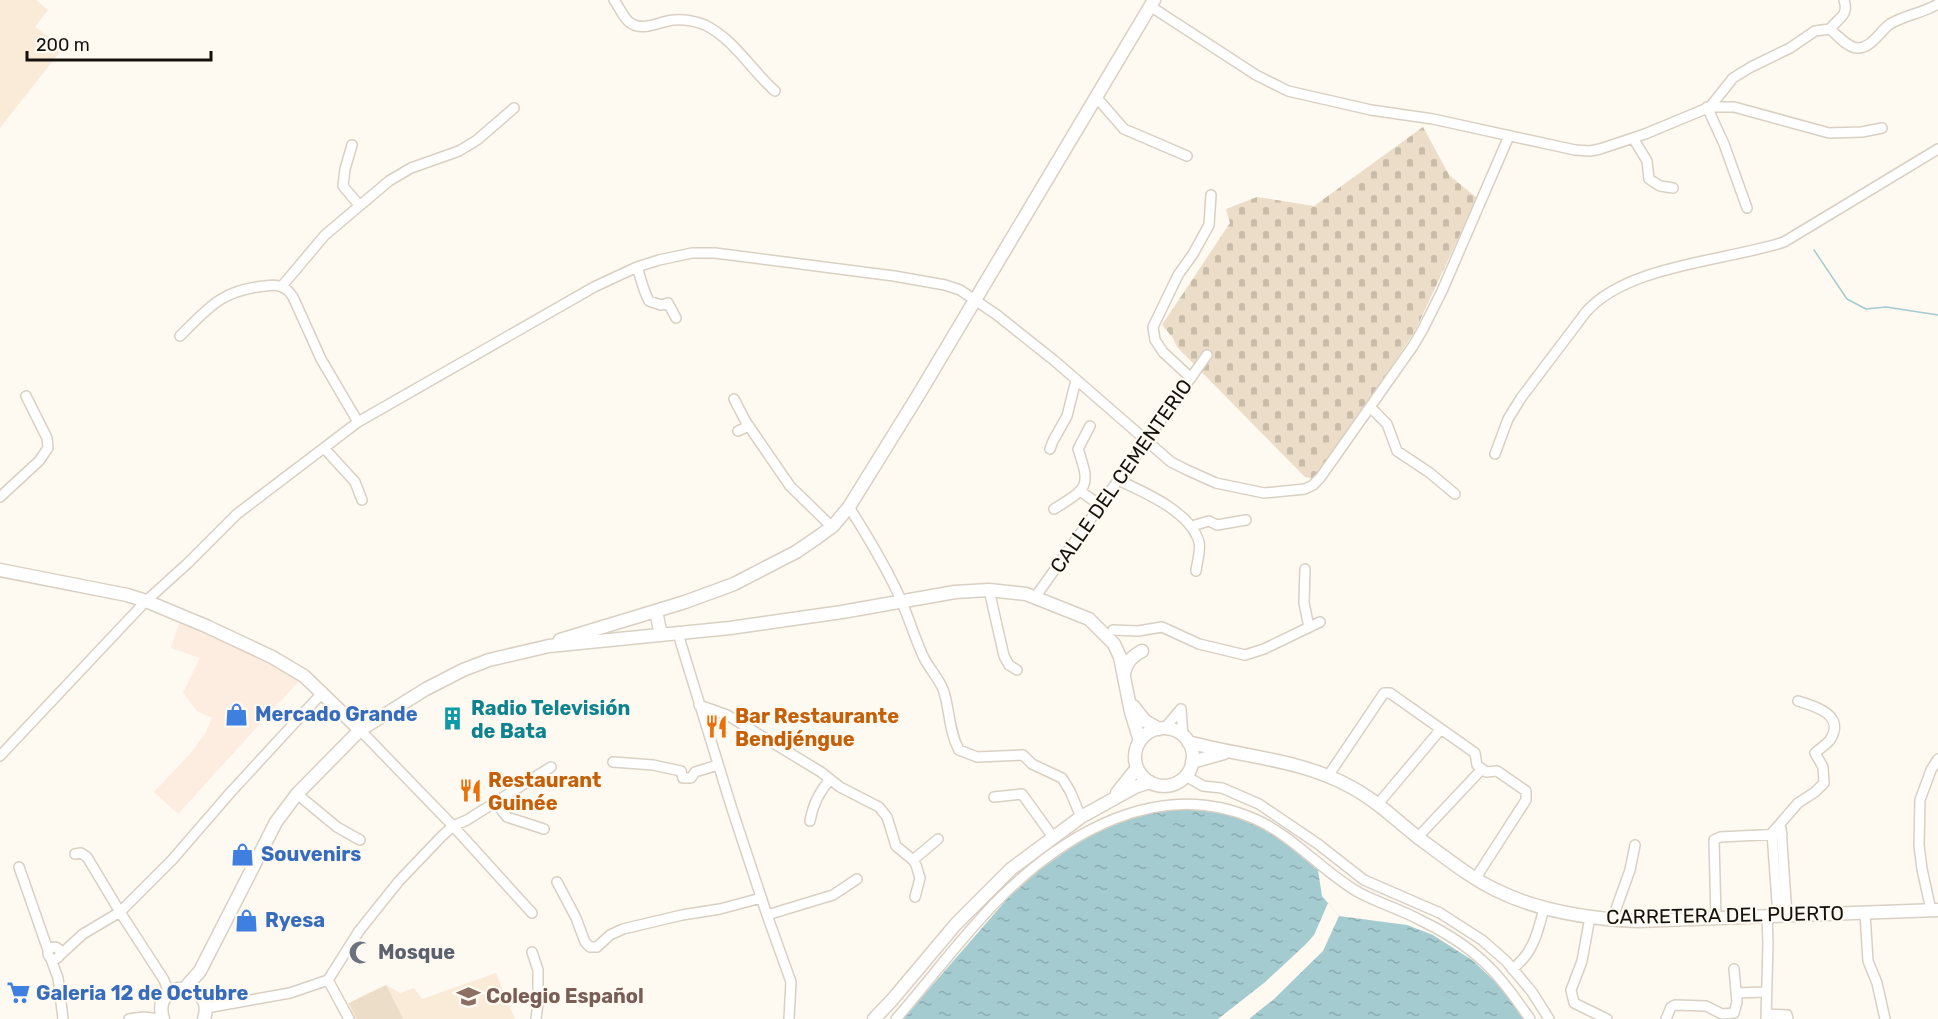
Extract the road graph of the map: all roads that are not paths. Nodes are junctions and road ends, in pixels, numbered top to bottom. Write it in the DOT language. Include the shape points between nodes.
graph roads {
  1 [pos="614,0"];
  2 [pos="1844,0"];
  3 [pos="1152,3"];
  4 [pos="1938,4"];
  5 [pos="1830,29"];
  6 [pos="775,91"];
  7 [pos="1096,98"];
  8 [pos="1709,107"];
  9 [pos="514,108"];
  10 [pos="1882,128"];
  11 [pos="1509,136"];
  12 [pos="1634,138"];
  13 [pos="352,145"];
  14 [pos="1938,149"];
  15 [pos="1187,156"];
  16 [pos="1673,188"];
  17 [pos="1211,195"];
  18 [pos="359,205"];
  19 [pos="1747,208"];
  20 [pos="637,267"];
  21 [pos="282,286"];
  22 [pos="975,300"];
  23 [pos="676,318"];
  24 [pos="180,336"];
  25 [pos="1207,355"];
  26 [pos="1191,378"];
  27 [pos="1076,380"];
  28 [pos="26,396"];
  29 [pos="734,399"];
  30 [pos="1370,407"];
  31 [pos="358,422"];
  32 [pos="749,426"];
  33 [pos="1090,426"];
  34 [pos="738,431"];
  35 [pos="1146,440"];
  36 [pos="324,448"];
  37 [pos="1050,450"];
  38 [pos="1495,453"];
  39 [pos="1118,480"];
  40 [pos="1080,491"];
  41 [pos="1455,495"];
  42 [pos="0,497"];
  43 [pos="362,500"];
  44 [pos="1100,505"];
  45 [pos="849,507"];
  46 [pos="1054,508"];
  47 [pos="1246,520"];
  48 [pos="832,526"];
  49 [pos="1192,526"];
  50 [pos="1305,569"];
  51 [pos="0,570"];
  52 [pos="1196,571"];
  53 [pos="989,590"];
  54 [pos="1036,596"];
  55 [pos="146,601"];
  56 [pos="902,601"];
  57 [pos="656,611"];
  58 [pos="1320,622"];
  59 [pos="1309,627"];
  60 [pos="1113,630"];
  61 [pos="678,634"];
  62 [pos="661,635"];
  63 [pos="549,646"];
  64 [pos="1142,651"];
  65 [pos="1017,670"];
  66 [pos="1124,673"];
  67 [pos="323,692"];
  68 [pos="1798,701"];
  69 [pos="1131,702"];
  70 [pos="699,705"];
  71 [pos="1162,729"];
  72 [pos="1441,729"];
  73 [pos="360,730"];
  74 [pos="1185,739"];
  75 [pos="1140,741"];
  76 [pos="1231,752"];
  77 [pos="0,756"];
  78 [pos="1938,759"];
  79 [pos="613,762"];
  80 [pos="1192,762"];
  81 [pos="718,765"];
  82 [pos="552,767"];
  83 [pos="1137,768"];
  84 [pos="1482,769"];
  85 [pos="1185,776"];
  86 [pos="1328,776"];
  87 [pos="830,779"];
  88 [pos="1150,782"];
  89 [pos="297,794"];
  90 [pos="994,797"];
  91 [pos="1112,798"];
  92 [pos="495,802"];
  93 [pos="1378,804"];
  94 [pos="1081,817"];
  95 [pos="810,821"];
  96 [pos="453,826"];
  97 [pos="544,829"];
  98 [pos="1778,831"];
  99 [pos="1053,837"];
  100 [pos="1418,837"];
  101 [pos="938,839"];
  102 [pos="360,840"];
  103 [pos="1635,845"];
  104 [pos="75,854"];
  105 [pos="914,860"];
  106 [pos="19,867"];
  107 [pos="857,879"];
  108 [pos="1475,879"];
  109 [pos="557,882"];
  110 [pos="915,897"];
  111 [pos="761,898"];
  112 [pos="1544,908"];
  113 [pos="1935,910"];
  114 [pos="120,912"];
  115 [pos="532,913"];
  116 [pos="1865,913"];
  117 [pos="767,915"];
  118 [pos="1777,916"];
  119 [pos="1590,917"];
  120 [pos="1716,919"];
  121 [pos="1612,920"];
  122 [pos="532,952"];
  123 [pos="55,954"];
  124 [pos="1512,969"];
  125 [pos="1734,969"];
  126 [pos="200,972"];
  127 [pos="328,980"];
  128 [pos="177,990"];
  129 [pos="1766,992"];
  130 [pos="1736,993"];
  131 [pos="200,995"];
  132 [pos="205,1014"];
  133 [pos="161,1016"];
  134 [pos="1766,1017"];
  135 [pos="63,1019"];
  136 [pos="129,1019"];
  137 [pos="348,1019"];
  138 [pos="536,1019"];
  139 [pos="789,1019"];
  140 [pos="874,1019"];
  141 [pos="896,1019"];
  142 [pos="1530,1019"];
  143 [pos="1549,1019"];
  144 [pos="1607,1019"];
  145 [pos="1666,1019"];
  146 [pos="1788,1019"];
  147 [pos="1885,1019"];
  1 -- 6 [label="street" via="633,25 642,27 674,20 703,24 731,42"];
  2 -- 5 [label="street" via="1845,13"];
  3 -- 7 [label="main road"];
  3 -- 11 [label="street" via="1256,75 1288,90"];
  4 -- 5 [label="street" via="1890,25 1863,47 1851,46"];
  5 -- 8 [label="street" via="1815,31 1750,67 1733,78"];
  7 -- 15 [label="street" via="1124,129"];
  7 -- 22 [label="main road"];
  8 -- 10 [label="street" via="1734,107 1829,133"];
  8 -- 12 [label="street"];
  8 -- 19 [label="street"];
  9 -- 18 [label="street" via="459,152 411,168"];
  11 -- 12 [label="street" via="1590,151"];
  11 -- 30 [label="street" via="1423,329"];
  12 -- 16 [label="street" via="1647,161 1650,179"];
  13 -- 18 [label="street" via="343,186"];
  14 -- 38 [label="street" via="1784,242 1680,266 1606,293 1586,312 1521,398"];
  17 -- 26 [label="street" via="1209,225 1153,327 1163,352"];
  18 -- 21 [label="street" via="325,235"];
  20 -- 22 [label="street" via="692,253 715,253 919,280 960,290"];
  20 -- 23 [label="street" via="649,301 668,303"];
  20 -- 31 [label="street" via="594,287"];
  21 -- 24 [label="street" via="254,287 225,296"];
  21 -- 31 [label="street" via="293,297 321,359"];
  22 -- 27 [label="street"];
  22 -- 45 [label="main road"];
  25 -- 26 [label="street, CALLE DEL CEMENTERIO"];
  26 -- 35 [label="street, CALLE DEL CEMENTERIO"];
  27 -- 35 [label="street"];
  27 -- 37 [label="street" via="1067,416"];
  28 -- 42 [label="street" via="48,448"];
  29 -- 32 [label="street"];
  30 -- 35 [label="street" via="1320,478 1305,489 1290,492 1264,493 1216,483 1171,462"];
  30 -- 41 [label="street" via="1387,424 1397,451"];
  31 -- 36 [label="street"];
  32 -- 34 [label="street"];
  32 -- 48 [label="street" via="790,486"];
  33 -- 40 [label="street" via="1078,449 1086,471 1085,486"];
  35 -- 39 [label="street, CALLE DEL CEMENTERIO"];
  36 -- 43 [label="street" via="349,473"];
  36 -- 55 [label="street" via="237,514"];
  39 -- 44 [label="street, CALLE DEL CEMENTERIO"];
  39 -- 49 [label="street" via="1157,498"];
  40 -- 44 [label="street"];
  40 -- 46 [label="street"];
  44 -- 54 [label="street, CALLE DEL CEMENTERIO"];
  45 -- 48 [label="main road"];
  45 -- 56 [label="street"];
  47 -- 49 [label="street" via="1217,525 1209,521"];
  48 -- 57 [label="main road" via="796,552 734,584"];
  49 -- 52 [label="street" via="1200,544"];
  50 -- 59 [label="street" via="1304,603"];
  51 -- 55 [label="main road"];
  53 -- 54 [label="main road"];
  53 -- 56 [label="main road"];
  53 -- 65 [label="street" via="1004,656"];
  54 -- 66 [label="main road" via="1089,620 1102,631 1118,650"];
  55 -- 67 [label="main road" via="272,657 304,675"];
  55 -- 77 [label="street"];
  56 -- 61 [label="main road"];
  56 -- 94 [label="street" via="925,660 944,692 959,750 977,757 1023,755 1032,764 1062,778"];
  57 -- 62 [label="main road"];
  57 -- 63 [label="main road" via="568,636"];
  58 -- 59 [label="street"];
  59 -- 60 [label="street" via="1245,655 1199,644 1162,627"];
  61 -- 62 [label="main road"];
  61 -- 70 [label="street"];
  62 -- 63 [label="main road"];
  63 -- 73 [label="main road" via="463,670"];
  64 -- 66 [label="main road" via="1128,662"];
  66 -- 69 [label="main road"];
  67 -- 73 [label="main road"];
  67 -- 114 [label="street"];
  68 -- 98 [label="street" via="1824,710 1833,732 1815,753 1823,767 1824,783 1798,803"];
  69 -- 71 [label="main road" via="1140,716"];
  69 -- 75 [label="main road"];
  70 -- 81 [label="street"];
  70 -- 87 [label="street" via="727,715"];
  71 -- 74 [label="main road" via="1170,729"];
  71 -- 74 [label="street" via="1181,709"];
  71 -- 75 [label="main road"];
  72 -- 84 [label="street" via="1475,753"];
  72 -- 86 [label="street" via="1390,693 1384,693"];
  72 -- 93 [label="street"];
  73 -- 89 [label="main road"];
  73 -- 96 [label="street"];
  74 -- 76 [label="main road, CARRETERA DEL PUERTO"];
  74 -- 80 [label="main road"];
  75 -- 83 [label="main road" via="1135,754"];
  76 -- 80 [label="main road, CARRETERA DEL PUERTO"];
  76 -- 86 [label="main road, CARRETERA DEL PUERTO"];
  78 -- 113 [label="street" via="1920,800 1919,845"];
  79 -- 81 [label="street" via="681,771 683,778"];
  80 -- 85 [label="main road"];
  81 -- 111 [label="street"];
  82 -- 92 [label="street"];
  83 -- 88 [label="main road"];
  83 -- 91 [label="main road"];
  84 -- 100 [label="street"];
  84 -- 108 [label="street" via="1497,771 1527,795"];
  85 -- 88 [label="main road" via="1167,786"];
  85 -- 124 [label="street" via="1268,810 1364,880 1440,914 1482,940"];
  86 -- 93 [label="main road, CARRETERA DEL PUERTO"];
  87 -- 95 [label="street" via="815,800"];
  87 -- 105 [label="street" via="879,807 887,817 897,846"];
  88 -- 91 [label="main road"];
  89 -- 102 [label="street" via="337,827"];
  89 -- 126 [label="main road" via="276,822"];
  90 -- 99 [label="street" via="1022,794"];
  91 -- 94 [label="main road"];
  92 -- 96 [label="street"];
  92 -- 97 [label="street" via="507,817"];
  93 -- 100 [label="main road, CARRETERA DEL PUERTO"];
  94 -- 99 [label="main road"];
  96 -- 115 [label="street"];
  96 -- 127 [label="street" via="399,881 359,931"];
  98 -- 118 [label="street"];
  98 -- 120 [label="street" via="1714,840"];
  99 -- 140 [label="main road" via="1011,869 964,916"];
  100 -- 108 [label="main road, CARRETERA DEL PUERTO"];
  101 -- 105 [label="street"];
  103 -- 121 [label="street"];
  104 -- 114 [label="street" via="87,857"];
  105 -- 110 [label="street" via="920,878"];
  106 -- 123 [label="street"];
  107 -- 117 [label="street" via="833,895"];
  108 -- 112 [label="main road, CARRETERA DEL PUERTO"];
  109 -- 111 [label="street" via="590,947 597,947 623,929"];
  111 -- 117 [label="street"];
  112 -- 119 [label="main road, CARRETERA DEL PUERTO"];
  112 -- 124 [label="street" via="1531,950"];
  113 -- 116 [label="main road, CARRETERA DEL PUERTO"];
  114 -- 123 [label="street"];
  114 -- 128 [label="street" via="164,980"];
  116 -- 118 [label="main road, CARRETERA DEL PUERTO"];
  116 -- 147 [label="street" via="1868,961"];
  117 -- 139 [label="street" via="791,982"];
  118 -- 120 [label="main road, CARRETERA DEL PUERTO"];
  118 -- 129 [label="street" via="1768,943"];
  119 -- 121 [label="main road, CARRETERA DEL PUERTO"];
  119 -- 144 [label="street" via="1571,996 1574,1003"];
  120 -- 121 [label="main road, CARRETERA DEL PUERTO"];
  122 -- 138 [label="street" via="538,970"];
  123 -- 135 [label="street"];
  124 -- 143 [label="street"];
  125 -- 130 [label="street"];
  126 -- 128 [label="main road"];
  126 -- 131 [label="main road"];
  127 -- 132 [label="street" via="290,993 215,1005"];
  127 -- 137 [label="street"];
  128 -- 131 [label="main road"];
  128 -- 133 [label="main road" via="163,1000"];
  129 -- 130 [label="street"];
  129 -- 134 [label="street"];
  130 -- 145 [label="street" via="1734,1013 1722,1014 1706,1006 1675,1005"];
  131 -- 132 [label="main road"];
  133 -- 136 [label="street"];
  134 -- 146 [label="street" via="1787,1015"];
  141 -- 142 [label="street" via="967,934 1024,875 1100,824 1151,806 1179,804 1214,805 1256,820 1358,892 1420,920 1463,946 1490,968"];
}
